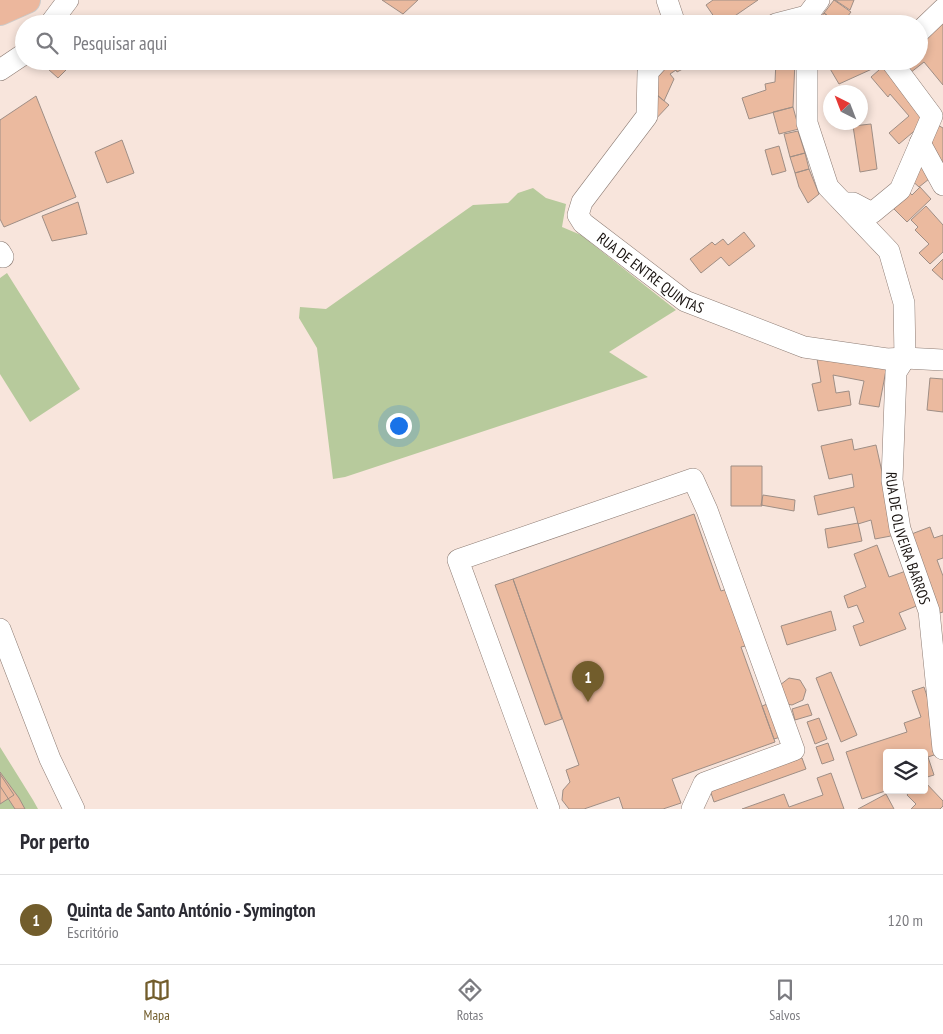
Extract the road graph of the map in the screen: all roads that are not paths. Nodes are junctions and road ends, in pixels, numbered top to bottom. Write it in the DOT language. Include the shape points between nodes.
graph roads {
  1 [pos="26,0"];
  2 [pos="68,0"];
  3 [pos="667,0"];
  4 [pos="943,10"];
  5 [pos="0,12"];
  6 [pos="57,15"];
  7 [pos="672,15"];
  8 [pos="928,24"];
  9 [pos="15,60"];
  10 [pos="0,70"];
  11 [pos="650,70"];
  12 [pos="807,70"];
  13 [pos="898,70"];
  14 [pos="920,143"];
  15 [pos="943,185"];
  16 [pos="842,203"];
  17 [pos="905,358"];
  18 [pos="943,360"];
  19 [pos="0,629"];
  20 [pos="943,749"];
  21 [pos="74,809"];
  22 [pos="549,809"];
  23 [pos="692,809"];
  1 -- 5 [label="main road"];
  2 -- 6 [label="street"];
  3 -- 7 [label="street"];
  4 -- 8 [label="street"];
  9 -- 10 [label="street"];
  11 -- 17 [label="street, RUA DE ENTRE QUINTAS" via="647,116 582,202 578,215 583,222 685,301 804,346 887,359"];
  12 -- 16 [label="street" via="806,123 828,187"];
  13 -- 14 [label="street" via="932,116"];
  14 -- 15 [label="street"];
  14 -- 16 [label="street" via="900,190 872,213 853,202"];
  16 -- 17 [label="street" via="889,251 904,303"];
  17 -- 18 [label="street"];
  17 -- 20 [label="street, RUA DE OLIVEIRA BARROS" via="896,372 892,480 900,529 929,611"];
  19 -- 21 [label="street" via="50,759"];
  22 -- 23 [label="street" via="458,560 693,479 794,750 704,783"];
}
